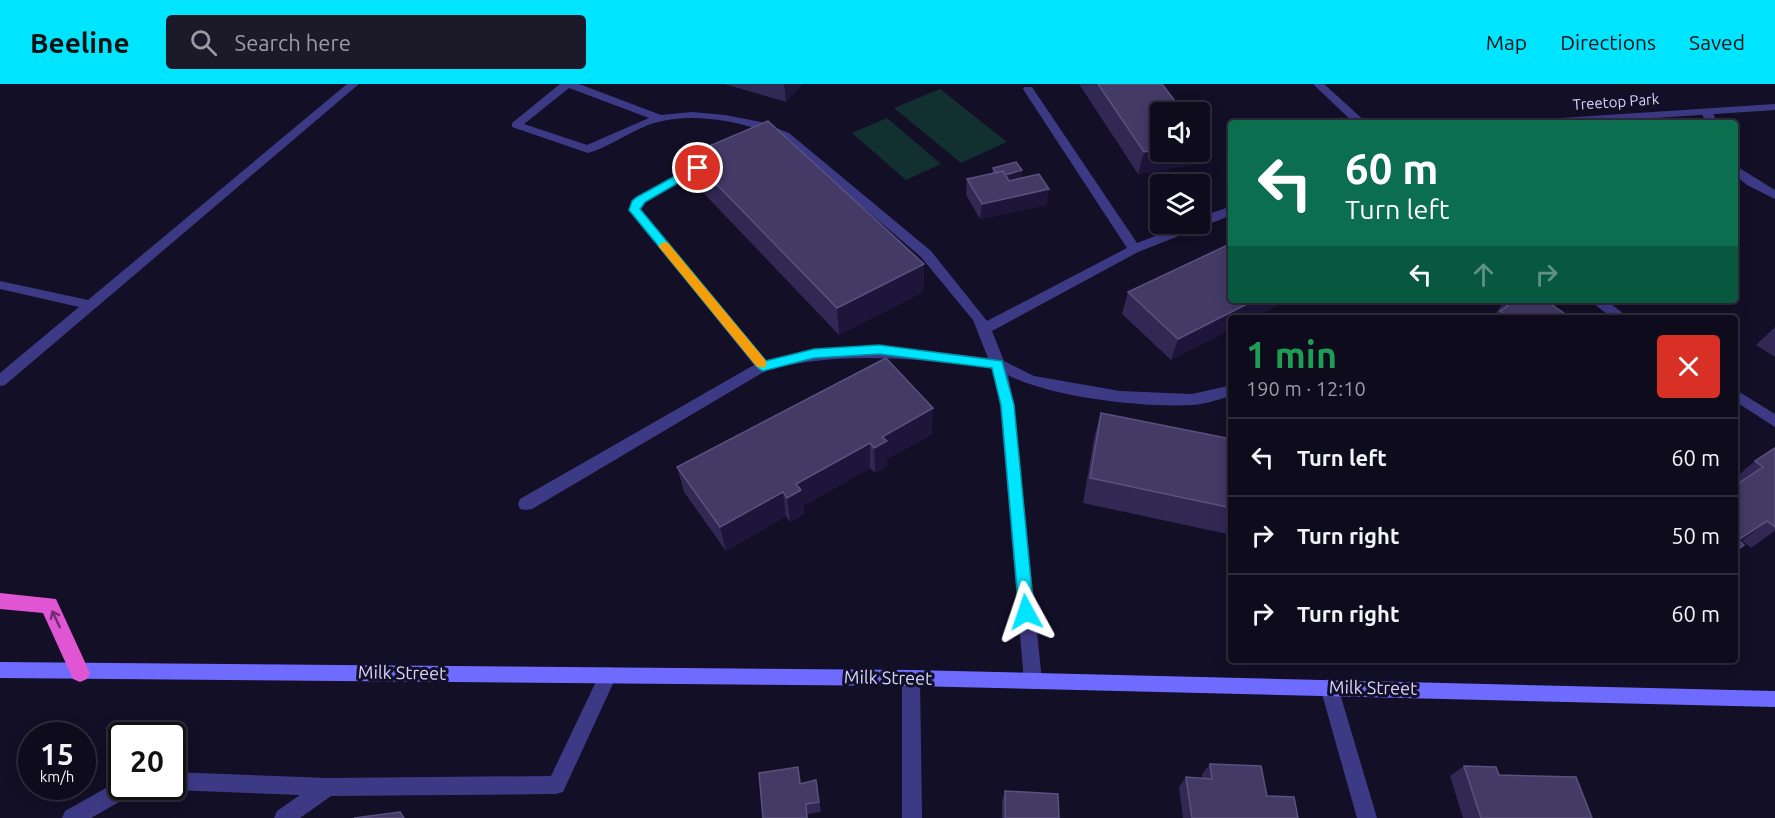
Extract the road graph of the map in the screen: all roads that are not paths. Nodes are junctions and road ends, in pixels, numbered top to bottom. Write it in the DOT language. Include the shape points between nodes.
graph roads {
  1 [pos="354,84"];
  2 [pos="568,84"];
  3 [pos="1318,84"];
  4 [pos="1028,89"];
  5 [pos="1775,107"];
  6 [pos="1707,112"];
  7 [pos="660,118"];
  8 [pos="1358,120"];
  9 [pos="1578,120"];
  10 [pos="1711,120"];
  11 [pos="717,157"];
  12 [pos="1738,172"];
  13 [pos="1775,195"];
  14 [pos="1228,212"];
  15 [pos="1210,219"];
  16 [pos="1172,234"];
  17 [pos="1134,249"];
  18 [pos="1,285"];
  19 [pos="1600,303"];
  20 [pos="91,305"];
  21 [pos="1618,315"];
  22 [pos="984,329"];
  23 [pos="998,364"];
  24 [pos="763,366"];
  25 [pos="0,381"];
  26 [pos="1228,391"];
  27 [pos="1738,396"];
  28 [pos="1775,421"];
  29 [pos="526,504"];
  30 [pos="0,602"];
  31 [pos="0,670"];
  32 [pos="80,673"];
  33 [pos="608,675"];
  34 [pos="911,678"];
  35 [pos="1033,681"];
  36 [pos="1329,687"];
  37 [pos="1775,699"];
  38 [pos="186,782"];
  39 [pos="328,787"];
  40 [pos="108,797"];
  41 [pos="72,818"];
  42 [pos="284,818"];
  43 [pos="912,818"];
  44 [pos="1367,818"];
  1 -- 20 [label="street"];
  2 -- 7 [label="street"];
  2 -- 7 [label="street" via="516,124 588,149"];
  3 -- 8 [label="street"];
  4 -- 17 [label="street"];
  5 -- 6 [label="street, Treetop Park"];
  6 -- 9 [label="street, Treetop Park"];
  6 -- 10 [label="street"];
  7 -- 22 [label="street" via="728,119 763,125 785,135 926,254 978,316"];
  11 -- 24 [label="street" via="641,200 635,210"];
  12 -- 13 [label="street"];
  14 -- 15 [label="street"];
  16 -- 17 [label="street"];
  17 -- 22 [label="street"];
  18 -- 20 [label="street"];
  19 -- 21 [label="street"];
  20 -- 25 [label="street"];
  22 -- 23 [label="street"];
  23 -- 24 [label="street" via="879,350 814,354"];
  23 -- 26 [label="street" via="1031,381 1120,397 1192,400"];
  23 -- 35 [label="street" via="1007,405"];
  24 -- 29 [label="street"];
  27 -- 28 [label="street"];
  32 -- 30 [label="highway, one-way" via="49,605"];
  31 -- 32 [label="main road, Milk Street"];
  32 -- 33 [label="main road, Milk Street"];
  33 -- 34 [label="main road, Milk Street"];
  33 -- 39 [label="street" via="556,785"];
  34 -- 35 [label="main road, Milk Street"];
  34 -- 43 [label="street"];
  35 -- 36 [label="main road, Milk Street"];
  36 -- 37 [label="main road, Milk Street"];
  36 -- 44 [label="street"];
  38 -- 39 [label="street"];
  39 -- 42 [label="street"];
  40 -- 41 [label="street"];
}
